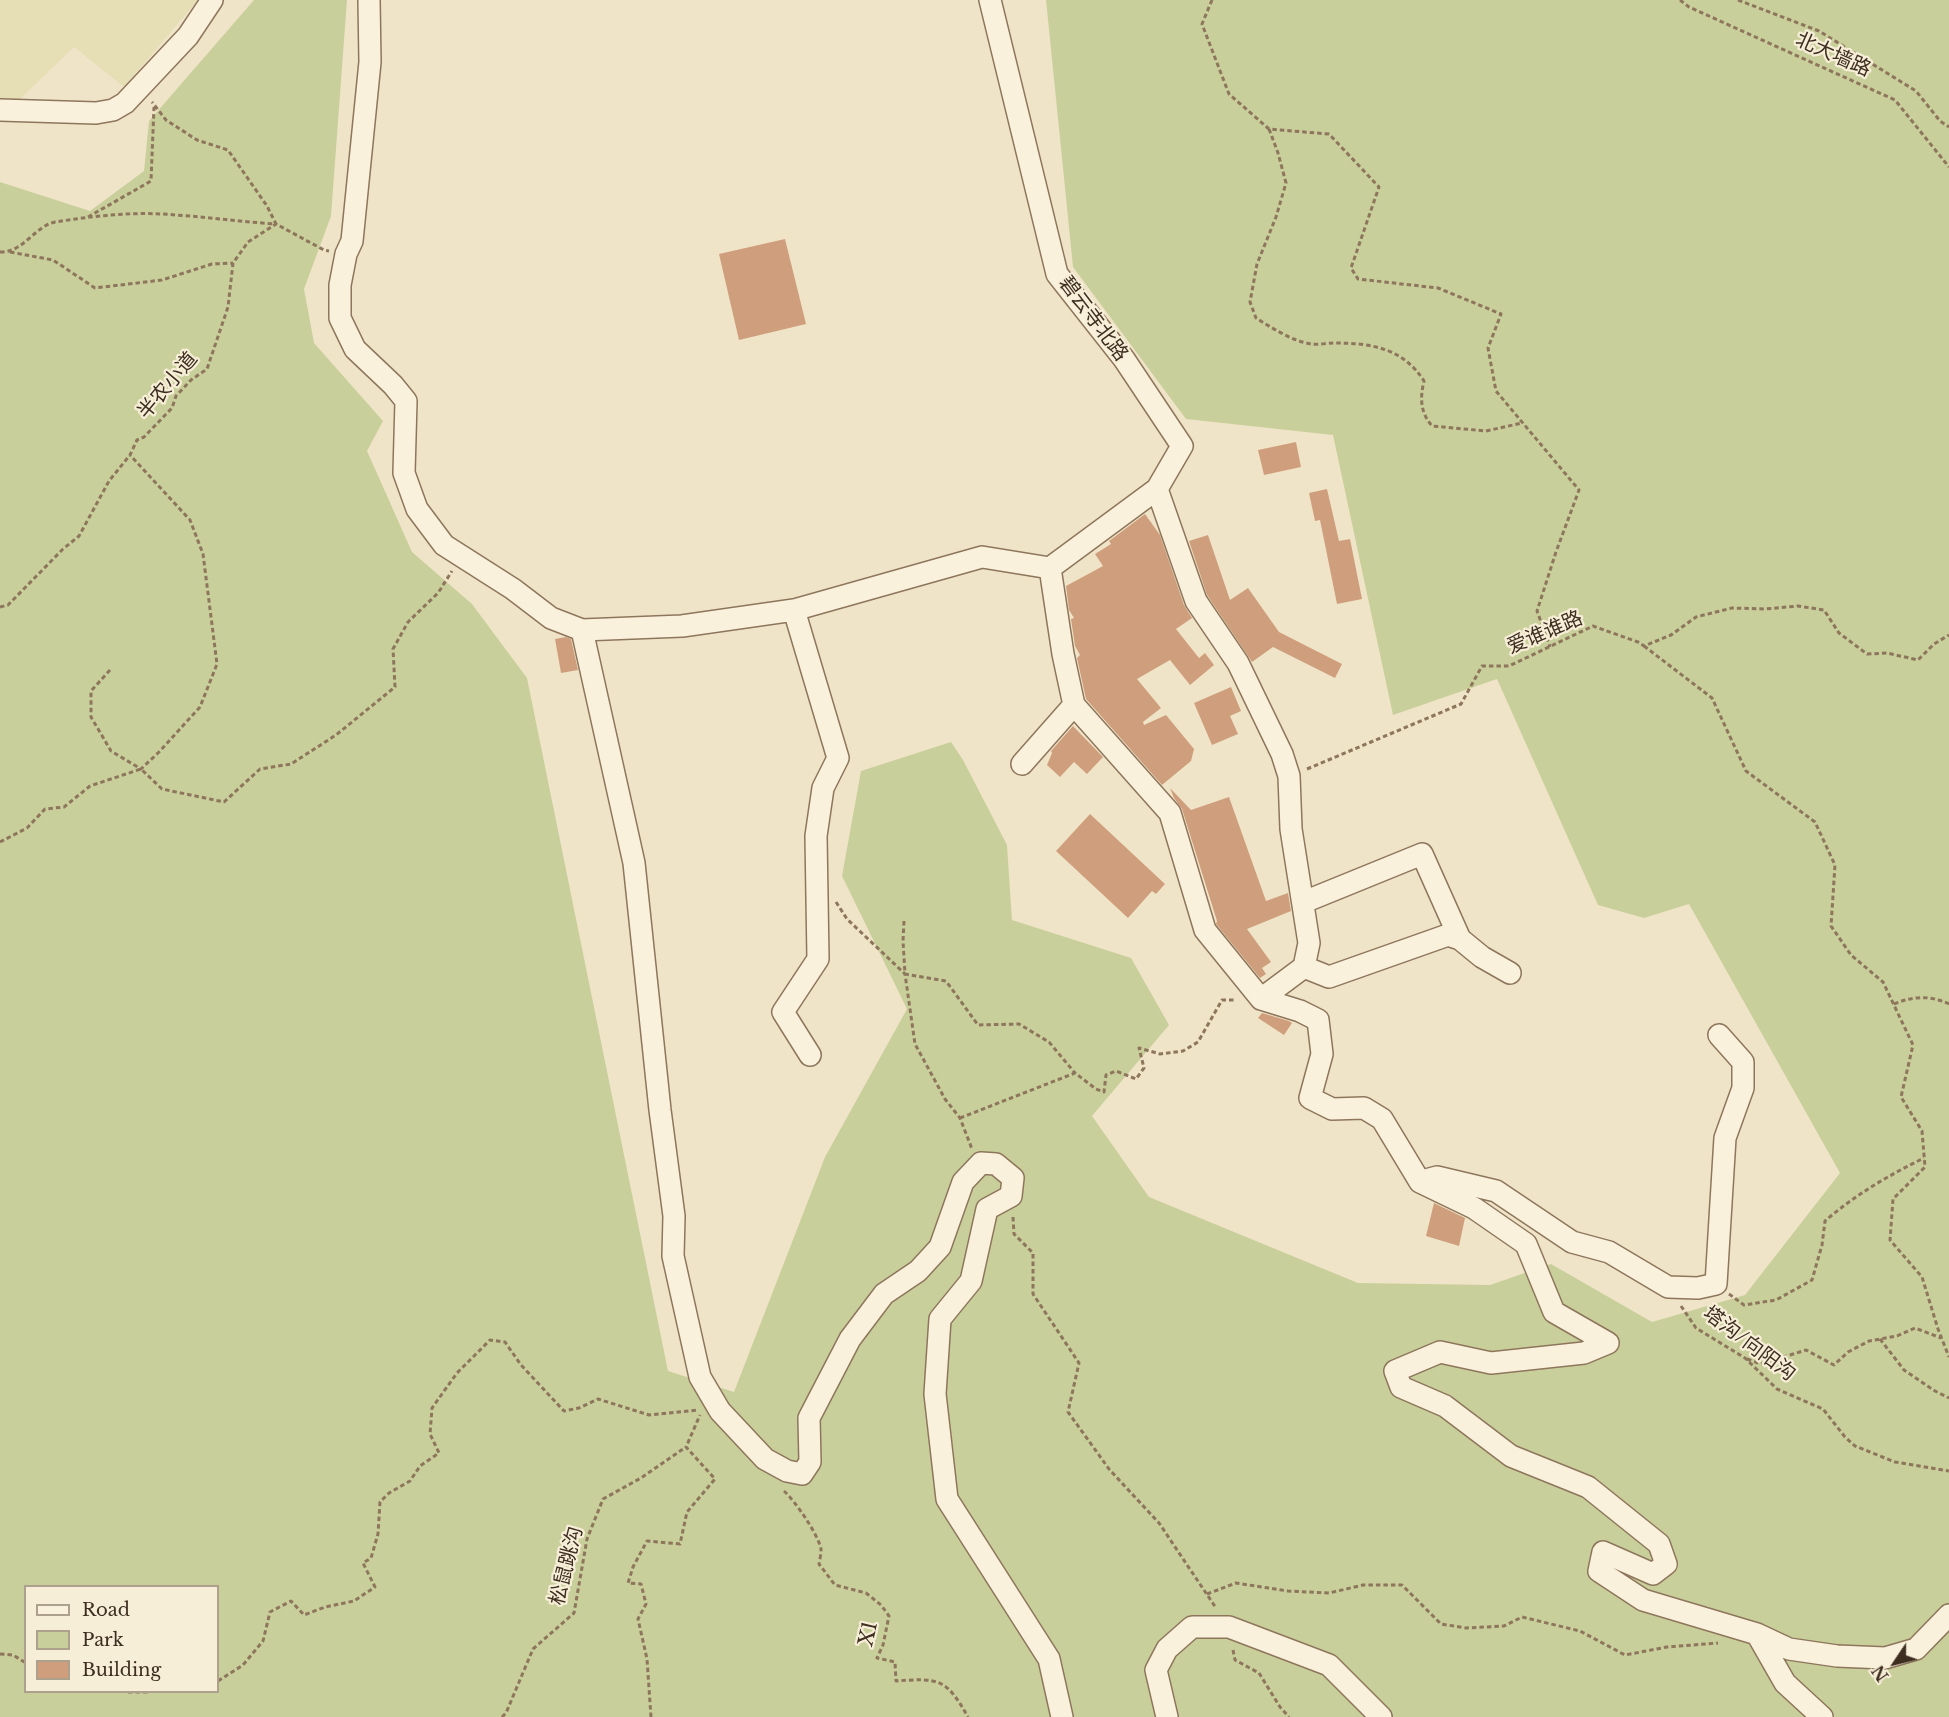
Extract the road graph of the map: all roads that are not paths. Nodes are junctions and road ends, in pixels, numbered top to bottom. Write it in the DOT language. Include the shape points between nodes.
graph roads {
  1 [pos="212,0"];
  2 [pos="369,0"];
  3 [pos="990,0"];
  4 [pos="0,110"];
  5 [pos="1157,489"];
  6 [pos="1050,568"];
  7 [pos="794,610"];
  8 [pos="582,630"];
  9 [pos="1074,705"];
  10 [pos="1022,764"];
  11 [pos="1304,902"];
  12 [pos="1460,939"];
  13 [pos="1304,967"];
  14 [pos="1510,973"];
  15 [pos="1262,999"];
  16 [pos="1719,1035"];
  17 [pos="810,1055"];
  18 [pos="1420,1182"];
  19 [pos="1949,1616"];
  20 [pos="1757,1634"];
  21 [pos="1062,1717"];
  22 [pos="1167,1717"];
  23 [pos="1381,1717"];
  24 [pos="1822,1717"];
  1 -- 4 [label="street" via="188,36 125,103 113,110"];
  2 -- 8 [label="street" via="370,62 352,240 340,285 340,318 355,349 406,401 404,473 417,509 444,545 551,618"];
  3 -- 5 [label="street, 碧云寺北路" via="1058,274 1124,359 1182,446"];
  5 -- 6 [label="street, 碧云寺北路"];
  5 -- 11 [label="street" via="1196,601 1238,663 1282,754 1289,776 1291,829"];
  6 -- 7 [label="street" via="982,557"];
  6 -- 9 [label="street"];
  7 -- 8 [label="street" via="682,626"];
  7 -- 17 [label="street" via="838,758 823,788 816,836 818,959 783,1012"];
  8 -- 21 [label="street" via="634,863 674,1216 673,1256 700,1377 720,1411 765,1459 802,1474 810,1462 808,1418 850,1339 884,1294 918,1271 939,1247 963,1182 981,1163 996,1164 1012,1178 1011,1196 987,1209 971,1281 940,1319 935,1394 947,1499 1048,1659"];
  9 -- 10 [label="street"];
  9 -- 15 [label="street" via="1170,813 1205,930"];
  11 -- 12 [label="street" via="1422,854"];
  11 -- 13 [label="street" via="1309,943"];
  12 -- 13 [label="street" via="1448,934 1329,977"];
  12 -- 14 [label="street"];
  13 -- 15 [label="street"];
  15 -- 18 [label="street" via="1318,1020 1322,1054 1310,1098 1332,1109 1364,1108 1382,1119"];
  16 -- 18 [label="street" via="1743,1062 1743,1088 1725,1138 1716,1284 1668,1287 1609,1252 1572,1242 1496,1191 1437,1177"];
  18 -- 20 [label="street" via="1474,1208 1526,1244 1554,1312 1608,1343 1584,1353 1491,1363 1440,1352 1395,1371 1401,1387 1445,1406 1511,1456 1588,1487 1659,1544 1666,1564 1653,1574 1603,1552 1599,1571 1643,1600"];
  19 -- 20 [label="street" via="1916,1649 1885,1658 1789,1649"];
  20 -- 24 [label="street" via="1785,1683"];
  22 -- 23 [label="street" via="1156,1670 1167,1649 1192,1627 1229,1627 1329,1665"];
}
